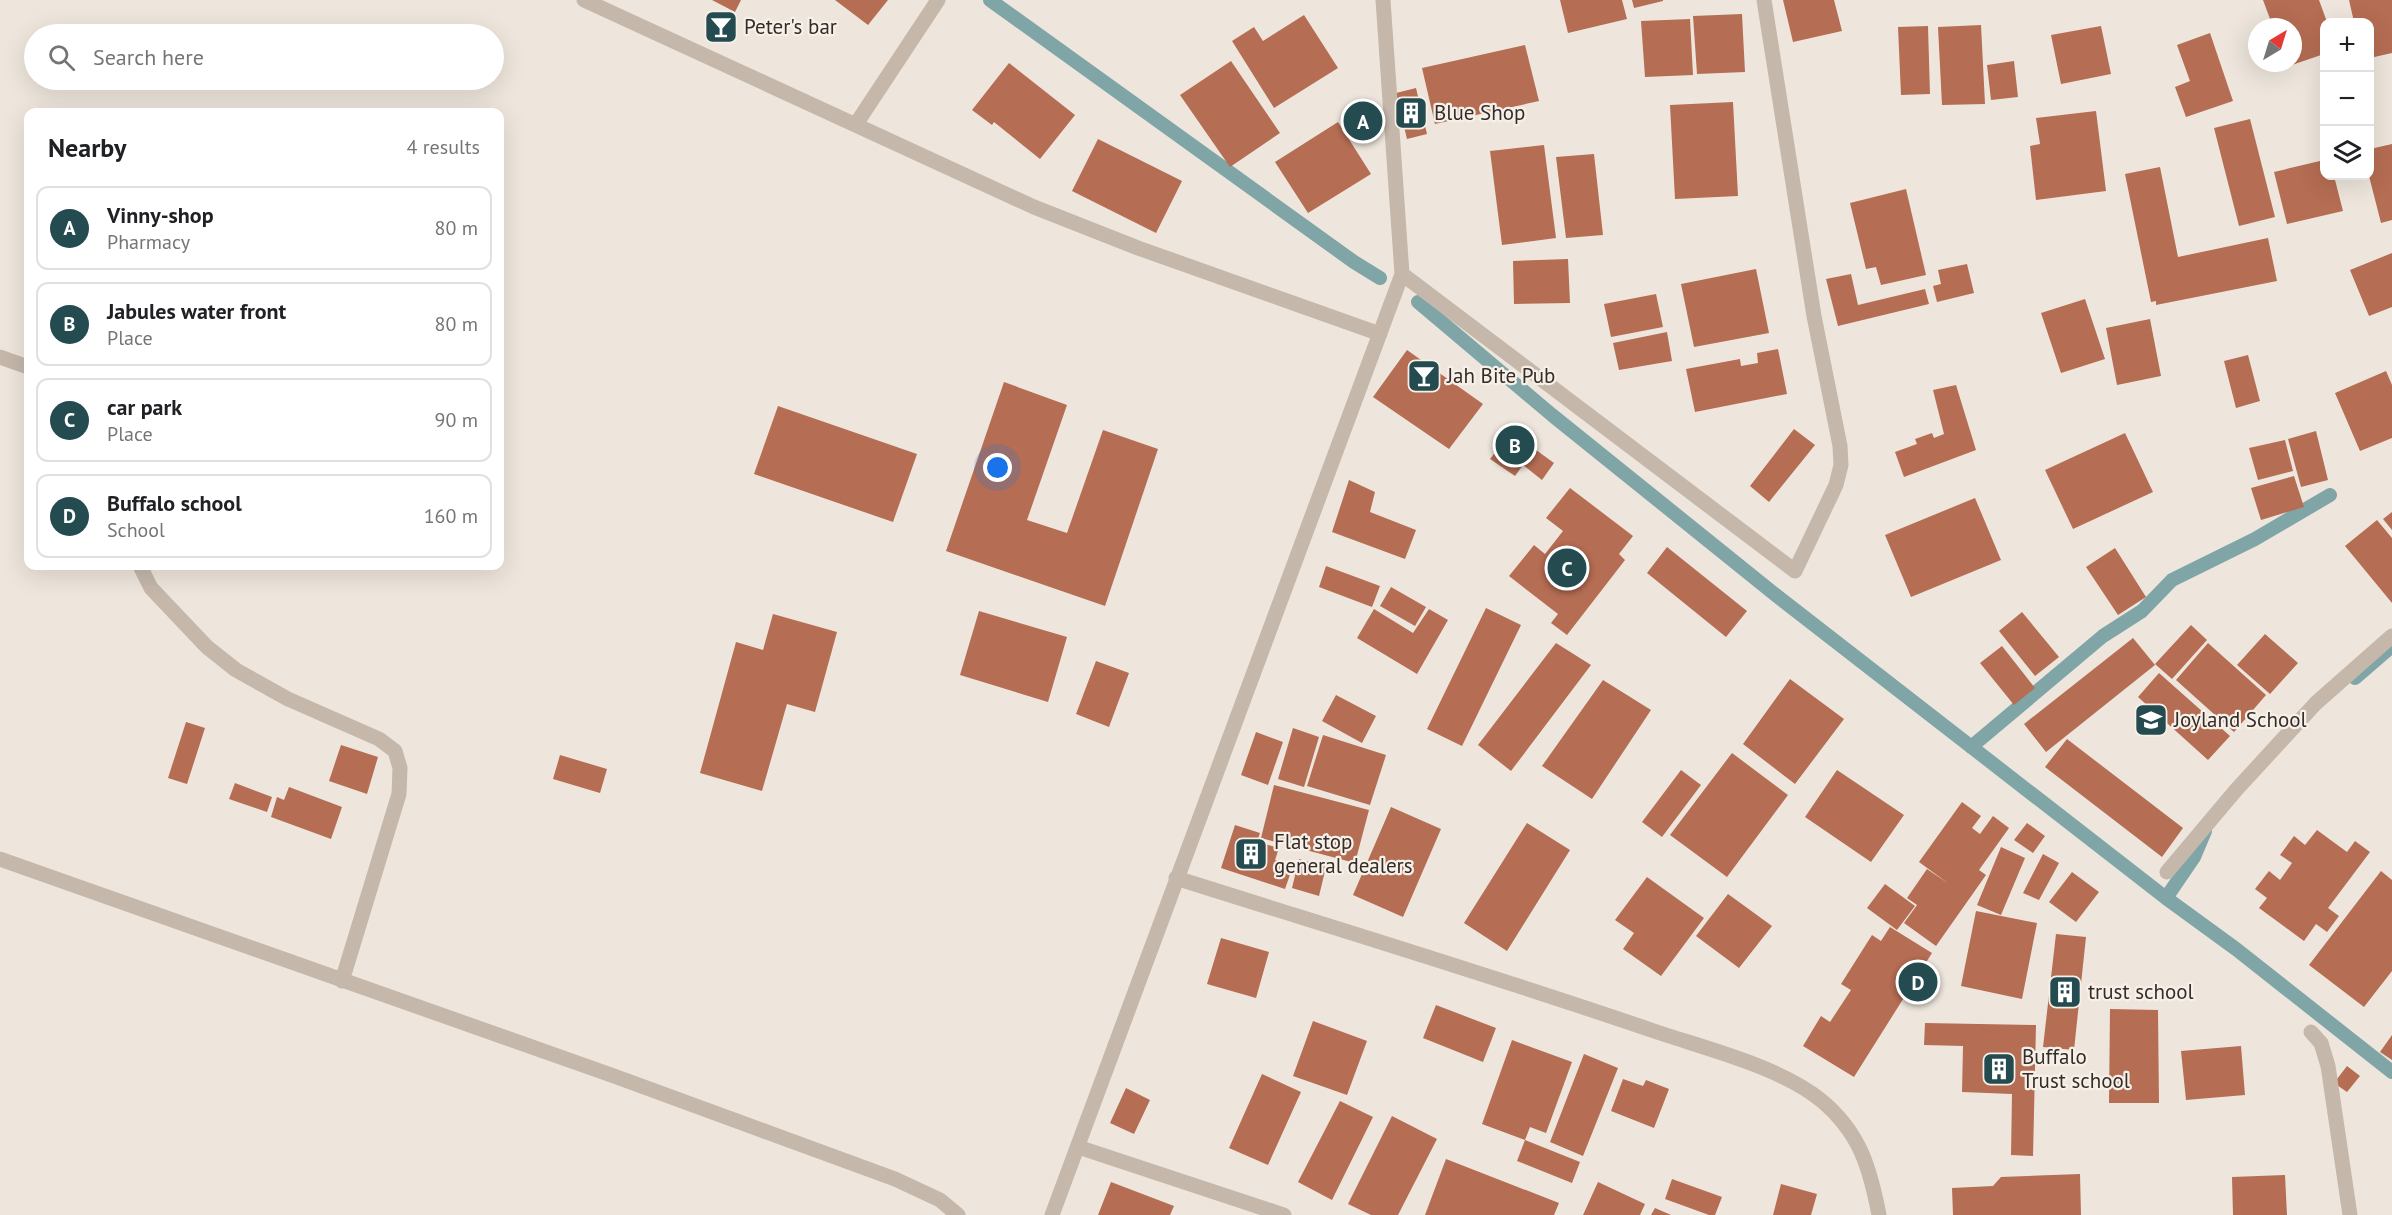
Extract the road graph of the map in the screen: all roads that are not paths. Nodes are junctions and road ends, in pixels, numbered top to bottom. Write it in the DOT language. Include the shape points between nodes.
graph roads {
  1 [pos="584,0"];
  2 [pos="938,0"];
  3 [pos="1383,0"];
  4 [pos="1764,0"];
  5 [pos="856,124"];
  6 [pos="1401,274"];
  7 [pos="1380,334"];
  8 [pos="0,357"];
  9 [pos="24,366"];
  10 [pos="142,570"];
  11 [pos="2392,636"];
  12 [pos="0,859"];
  13 [pos="2167,872"];
  14 [pos="1176,878"];
  15 [pos="342,981"];
  16 [pos="2311,1032"];
  17 [pos="1078,1147"];
  18 [pos="958,1215"];
  19 [pos="1052,1215"];
  20 [pos="1284,1215"];
  21 [pos="1879,1215"];
  22 [pos="2350,1215"];
  1 -- 5 [label="street"];
  2 -- 5 [label="street"];
  3 -- 6 [label="street"];
  4 -- 6 [label="street" via="1814,316 1840,446 1836,485 1795,571"];
  5 -- 7 [label="street" via="1034,207"];
  6 -- 7 [label="street"];
  7 -- 14 [label="street"];
  8 -- 9 [label="street"];
  10 -- 15 [label="street" via="151,588 207,647 236,670 288,699 379,739 395,751 400,768 399,794"];
  11 -- 13 [label="street" via="2316,703"];
  12 -- 15 [label="street"];
  14 -- 17 [label="street"];
  14 -- 21 [label="street" via="1787,1077 1822,1101 1852,1133 1871,1172"];
  15 -- 18 [label="street" via="895,1179 940,1200"];
  16 -- 22 [label="street" via="2321,1043 2328,1066"];
  17 -- 19 [label="street"];
  17 -- 20 [label="street"];
}
